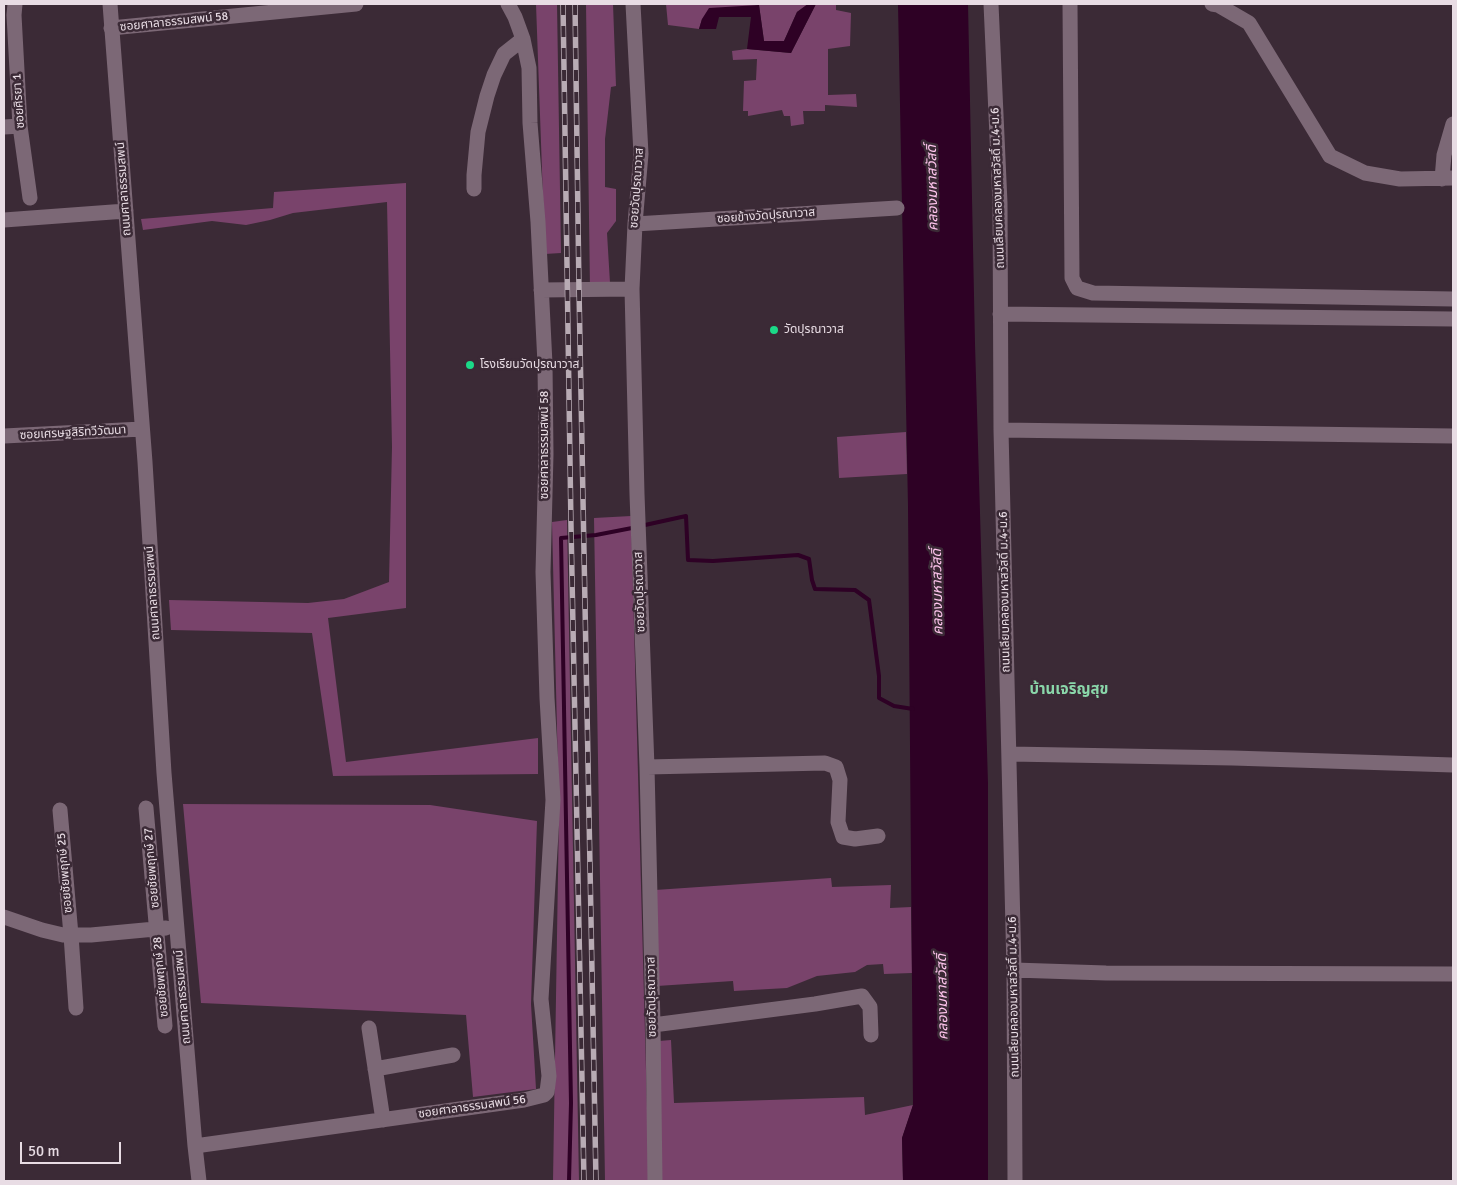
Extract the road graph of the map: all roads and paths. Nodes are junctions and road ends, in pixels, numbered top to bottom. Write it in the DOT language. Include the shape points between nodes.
graph roads {
  1 [pos="15,4"];
  2 [pos="110,4"];
  3 [pos="356,4"];
  4 [pos="523,4"];
  5 [pos="633,4"];
  6 [pos="991,4"];
  7 [pos="1070,4"];
  8 [pos="1212,4"];
  9 [pos="511,10"];
  10 [pos="111,28"];
  11 [pos="523,39"];
  12 [pos="1453,124"];
  13 [pos="20,126"];
  14 [pos="4,127"];
  15 [pos="1448,178"];
  16 [pos="474,189"];
  17 [pos="30,198"];
  18 [pos="896,208"];
  19 [pos="126,210"];
  20 [pos="4,220"];
  21 [pos="635,224"];
  22 [pos="632,289"];
  23 [pos="542,290"];
  24 [pos="1453,299"];
  25 [pos="1000,314"];
  26 [pos="1453,319"];
  27 [pos="142,430"];
  28 [pos="1001,430"];
  29 [pos="4,436"];
  30 [pos="1453,436"];
  31 [pos="1010,754"];
  32 [pos="1453,764"];
  33 [pos="647,767"];
  34 [pos="552,800"];
  35 [pos="146,808"];
  36 [pos="60,810"];
  37 [pos="878,836"];
  38 [pos="4,918"];
  39 [pos="177,927"];
  40 [pos="157,929"];
  41 [pos="71,935"];
  42 [pos="1014,970"];
  43 [pos="1453,974"];
  44 [pos="76,1008"];
  45 [pos="653,1025"];
  46 [pos="165,1026"];
  47 [pos="369,1028"];
  48 [pos="871,1035"];
  49 [pos="453,1055"];
  50 [pos="375,1069"];
  51 [pos="383,1120"];
  52 [pos="194,1146"];
  53 [pos="199,1181"];
  54 [pos="655,1181"];
  55 [pos="1015,1181"];
  1 -- 13 [label="street, ซอยศิรยา 1"];
  2 -- 10 [label="street, ถนนศาลาธรรมสพน์"];
  3 -- 10 [label="street, ซอยศาลาธรรมสพน์ 58"];
  4 -- 9 [label="street"];
  5 -- 21 [label="street, ซอยวัดปุรณาวาส" via="641,154"];
  6 -- 25 [label="street, ถนนเลียบคลองมหาสวัสดิ์ ม.4-ม.6" via="1000,203"];
  7 -- 24 [label="street" via="1072,278 1078,288 1094,294"];
  8 -- 15 [label="street" via="1249,23 1330,156 1365,172 1400,179"];
  9 -- 11 [label="street, ซอยศาลาธรรมสพน์ 58"];
  10 -- 19 [label="street, ถนนศาลาธรรมสพน์"];
  11 -- 16 [label="street" via="504,54 487,96 478,132"];
  11 -- 23 [label="street, ซอยศาลาธรรมสพน์ 58" via="529,68"];
  12 -- 15 [label="street" via="1444,155"];
  13 -- 14 [label="street"];
  13 -- 17 [label="street, ซอยศิรยา 1"];
  18 -- 21 [label="street, ซอยข้างวัดปุรณาวาส"];
  19 -- 20 [label="street"];
  19 -- 27 [label="street, ถนนศาลาธรรมสพน์"];
  21 -- 22 [label="street, ซอยวัดปุรณาวาส"];
  22 -- 23 [label="street"];
  22 -- 33 [label="street, ซอยวัดปุรณาวาส"];
  23 -- 34 [label="street, ซอยศาลาธรรมสพน์ 58" via="546,454 543,572"];
  25 -- 26 [label="street"];
  25 -- 28 [label="street, ถนนเลียบคลองมหาสวัสดิ์ ม.4-ม.6"];
  27 -- 29 [label="street, ซอยเศรษฐสิริทวีวัฒนา"];
  27 -- 39 [label="street, ถนนศาลาธรรมสพน์"];
  28 -- 30 [label="street"];
  28 -- 31 [label="street, ถนนเลียบคลองมหาสวัสดิ์ ม.4-ม.6"];
  31 -- 32 [label="street"];
  31 -- 42 [label="street, ถนนเลียบคลองมหาสวัสดิ์ ม.4-ม.6"];
  33 -- 37 [label="street" via="825,763 836,767 840,780 838,822 843,837"];
  33 -- 45 [label="street, ซอยวัดปุรณาวาส"];
  34 -- 51 [label="street, ซอยศาลาธรรมสพน์ 56" via="541,999 549,1076 547,1092 524,1100"];
  35 -- 40 [label="street, ซอยชัยพฤกษ์ 27"];
  36 -- 41 [label="street, ซอยชัยพฤกษ์ 25"];
  38 -- 41 [label="street"];
  39 -- 40 [label="street"];
  39 -- 52 [label="street, ถนนศาลาธรรมสพน์"];
  40 -- 41 [label="street"];
  40 -- 46 [label="street, ซอยชัยพฤกษ์ 28"];
  41 -- 44 [label="street, ซอยชัยพฤกษ์ 25"];
  42 -- 43 [label="street"];
  42 -- 55 [label="street, ถนนเลียบคลองมหาสวัสดิ์ ม.4-ม.6"];
  45 -- 48 [label="street" via="862,996 870,1007"];
  45 -- 54 [label="street, ซอยวัดปุรณาวาส"];
  47 -- 50 [label="street"];
  49 -- 50 [label="street"];
  50 -- 51 [label="street"];
  51 -- 52 [label="street, ซอยศาลาธรรมสพน์ 56"];
  52 -- 53 [label="street, ถนนศาลาธรรมสพน์"];
}
